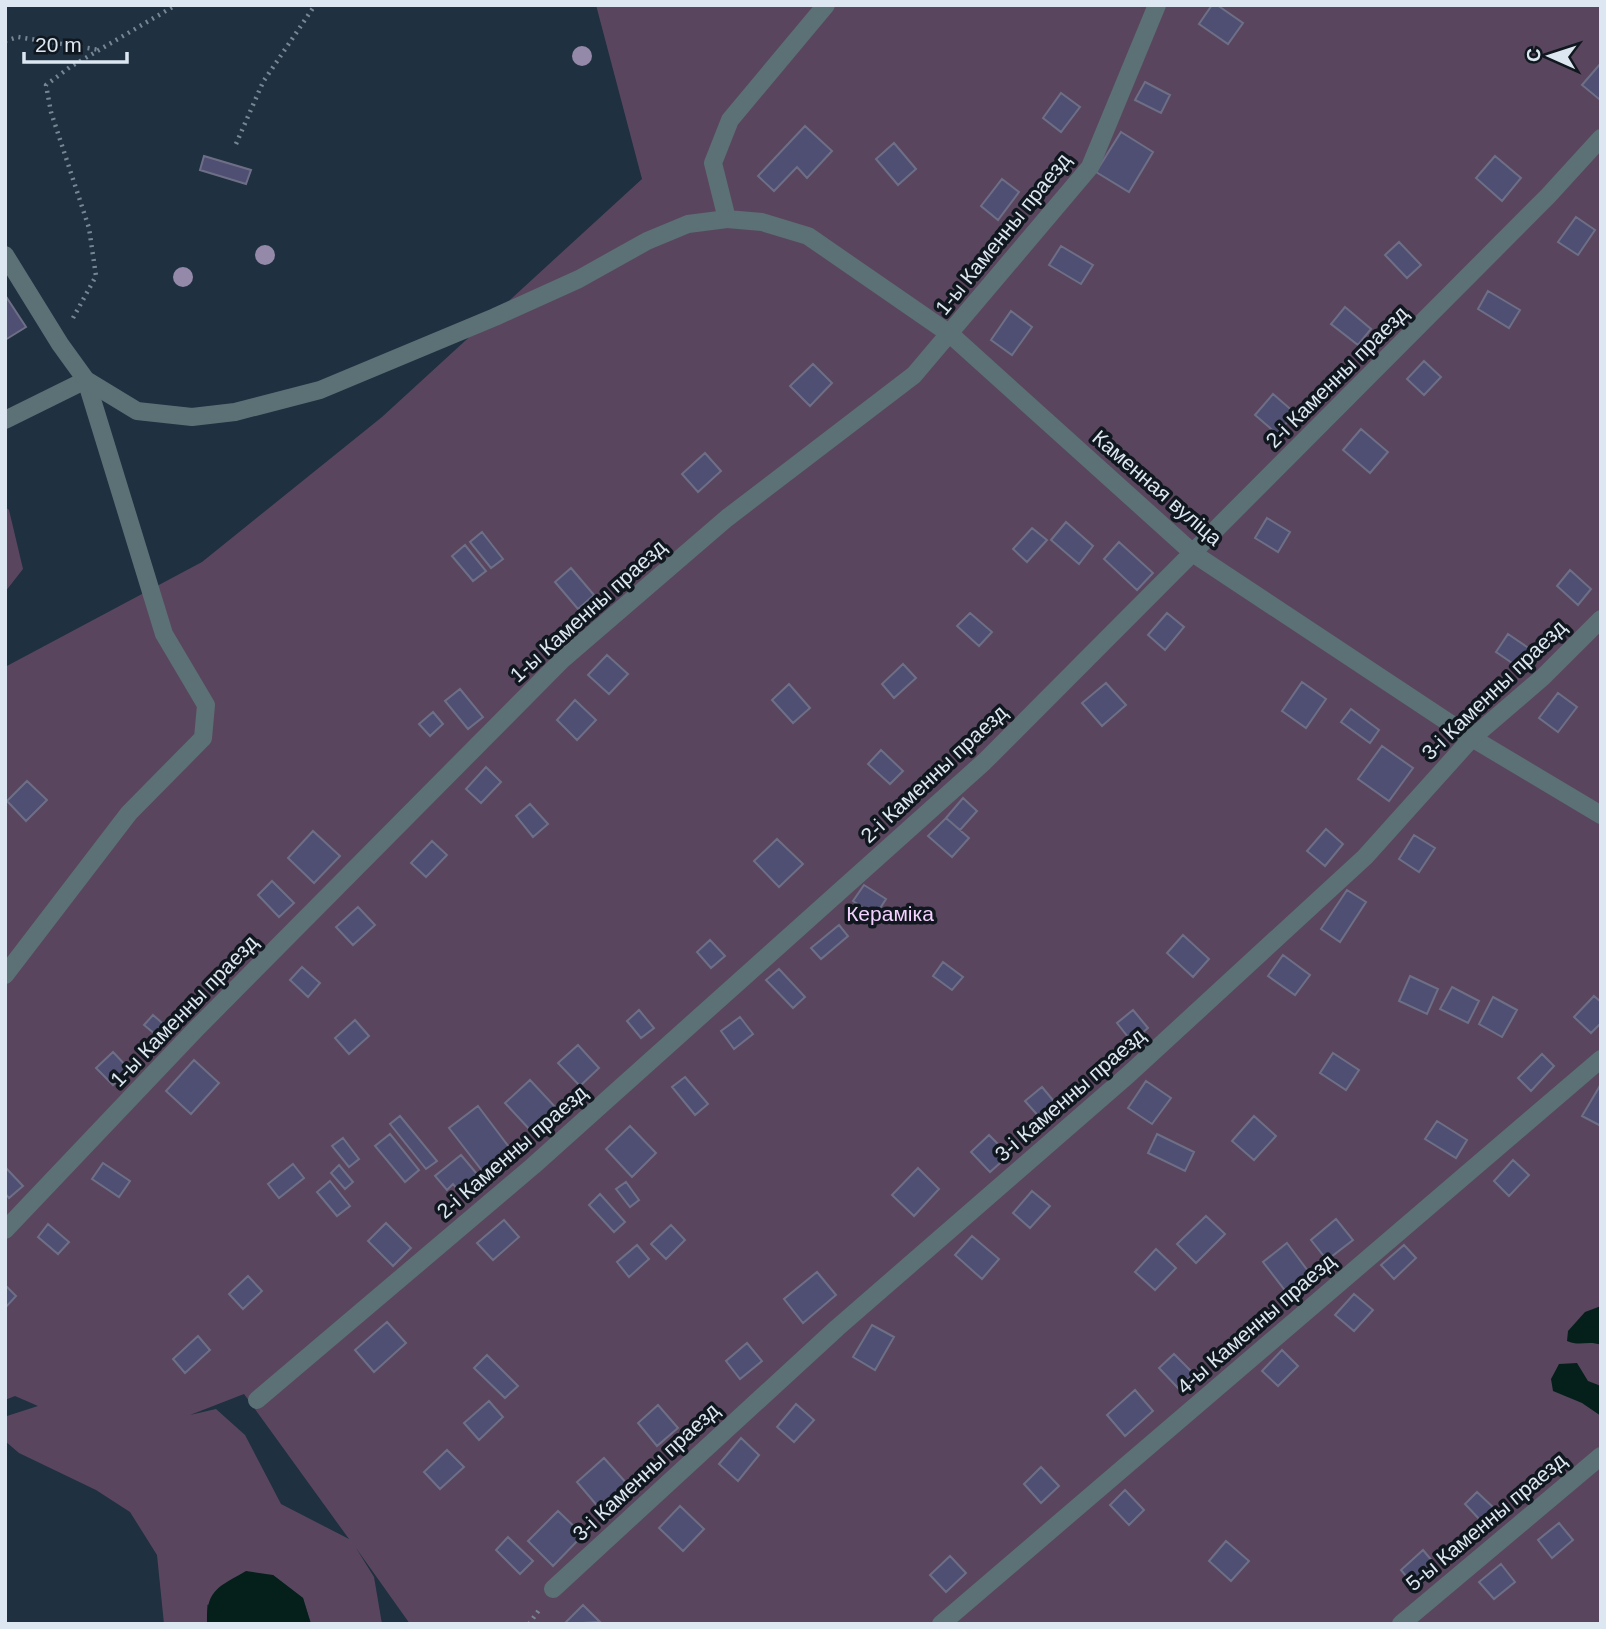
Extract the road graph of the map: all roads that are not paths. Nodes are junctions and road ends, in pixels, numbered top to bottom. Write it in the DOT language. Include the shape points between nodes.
graph roads {
  1 [pos="826,5"];
  2 [pos="1157,5"];
  3 [pos="1601,138"];
  4 [pos="727,219"];
  5 [pos="5,255"];
  6 [pos="950,334"];
  7 [pos="86,380"];
  8 [pos="5,420"];
  9 [pos="1194,554"];
  10 [pos="1601,619"];
  11 [pos="1472,738"];
  12 [pos="1601,815"];
  13 [pos="5,975"];
  14 [pos="1601,1059"];
  15 [pos="5,1230"];
  16 [pos="257,1400"];
  17 [pos="1601,1456"];
  18 [pos="553,1589"];
  19 [pos="941,1624"];
  20 [pos="1401,1624"];
  1 -- 4 [label="street" via="730,120 713,163"];
  2 -- 6 [label="street, 1-ы Каменны праезд" via="1090,167"];
  3 -- 9 [label="street, 2-і Каменны праезд"];
  4 -- 6 [label="street, Каменная вуліца" via="762,222 808,236"];
  4 -- 7 [label="street, Каменная вуліца" via="688,224 657,237 567,285 320,390 235,412 192,417 137,411"];
  5 -- 7 [label="street"];
  6 -- 9 [label="street, Каменная вуліца"];
  6 -- 15 [label="street, 1-ы Каменны праезд" via="914,375 727,517 562,660 196,1029"];
  7 -- 8 [label="street"];
  7 -- 13 [label="street" via="164,634 206,705 203,738 129,813"];
  9 -- 11 [label="street, Каменная вуліца"];
  9 -- 16 [label="street, 2-і Каменны праезд" via="984,762 533,1166"];
  10 -- 11 [label="street, 3-і Каменны праезд"];
  11 -- 12 [label="street, Каменная вуліца"];
  11 -- 18 [label="street, 3-і Каменны праезд" via="1365,857 1128,1075 837,1328"];
  14 -- 19 [label="street, 4-ы Каменны праезд"];
  17 -- 20 [label="street, 5-ы Каменны праезд"];
}
